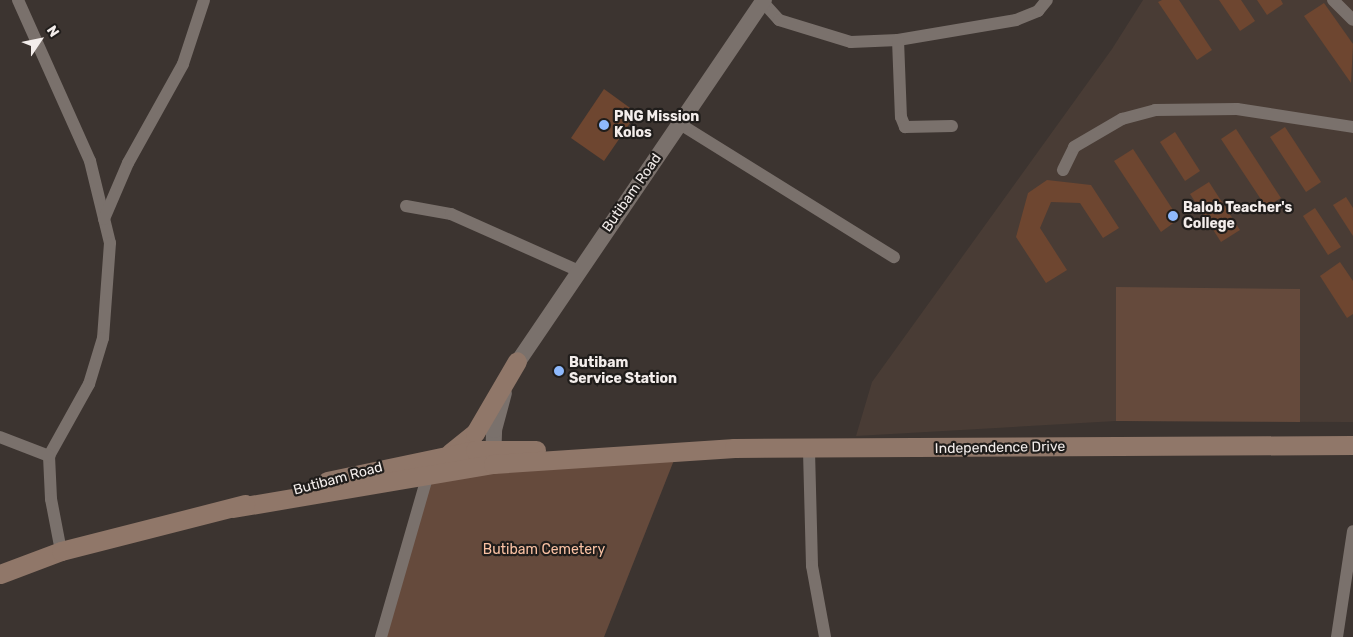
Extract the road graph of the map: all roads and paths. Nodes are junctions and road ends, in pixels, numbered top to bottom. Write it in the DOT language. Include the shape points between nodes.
graph roads {
  1 [pos="18,0"];
  2 [pos="204,0"];
  3 [pos="763,0"];
  4 [pos="1047,0"];
  5 [pos="1333,0"];
  6 [pos="1353,20"];
  7 [pos="898,40"];
  8 [pos="680,124"];
  9 [pos="952,126"];
  10 [pos="1353,127"];
  11 [pos="1063,170"];
  12 [pos="406,206"];
  13 [pos="104,219"];
  14 [pos="894,257"];
  15 [pos="579,271"];
  16 [pos="517,361"];
  17 [pos="0,436"];
  18 [pos="1353,445"];
  19 [pos="809,451"];
  20 [pos="647,453"];
  21 [pos="49,456"];
  22 [pos="483,457"];
  23 [pos="432,468"];
  24 [pos="1353,531"];
  25 [pos="61,551"];
  26 [pos="18,566"];
  27 [pos="0,574"];
  28 [pos="0,581"];
  29 [pos="381,637"];
  30 [pos="825,637"];
  31 [pos="1336,637"];
  1 -- 13 [label="street" via="90,161"];
  2 -- 13 [label="street" via="184,64 128,163"];
  3 -- 7 [label="street" via="779,20 851,42"];
  3 -- 8 [label="street, Butibam Road"];
  4 -- 7 [label="street" via="1038,11 1016,20"];
  5 -- 6 [label="street"];
  7 -- 9 [label="street" via="901,117 905,127"];
  8 -- 14 [label="street"];
  8 -- 15 [label="street, Butibam Road"];
  10 -- 11 [label="street" via="1237,108 1155,110 1122,119 1074,147"];
  12 -- 15 [label="street" via="451,214"];
  13 -- 21 [label="street" via="111,278 103,338 89,384"];
  15 -- 16 [label="street, Butibam Road"];
  16 -- 22 [label="street, Butibam Road"];
  16 -- 23 [label="main road" via="475,434"];
  17 -- 21 [label="street"];
  18 -- 19 [label="main road, Independence Drive"];
  19 -- 20 [label="main road, Independence Drive" via="734,448"];
  19 -- 30 [label="street" via="812,566"];
  20 -- 22 [label="main road, Butibam Road"];
  21 -- 25 [label="street" via="51,499"];
  22 -- 23 [label="main road, Butibam Road"];
  23 -- 25 [label="main road, Butibam Road" via="355,473 233,508"];
  23 -- 29 [label="street"];
  24 -- 31 [label="street"];
  25 -- 26 [label="main road, Butibam Road"];
  26 -- 27 [label="main road, Butibam Road"];
  26 -- 28 [label="street"];
}
